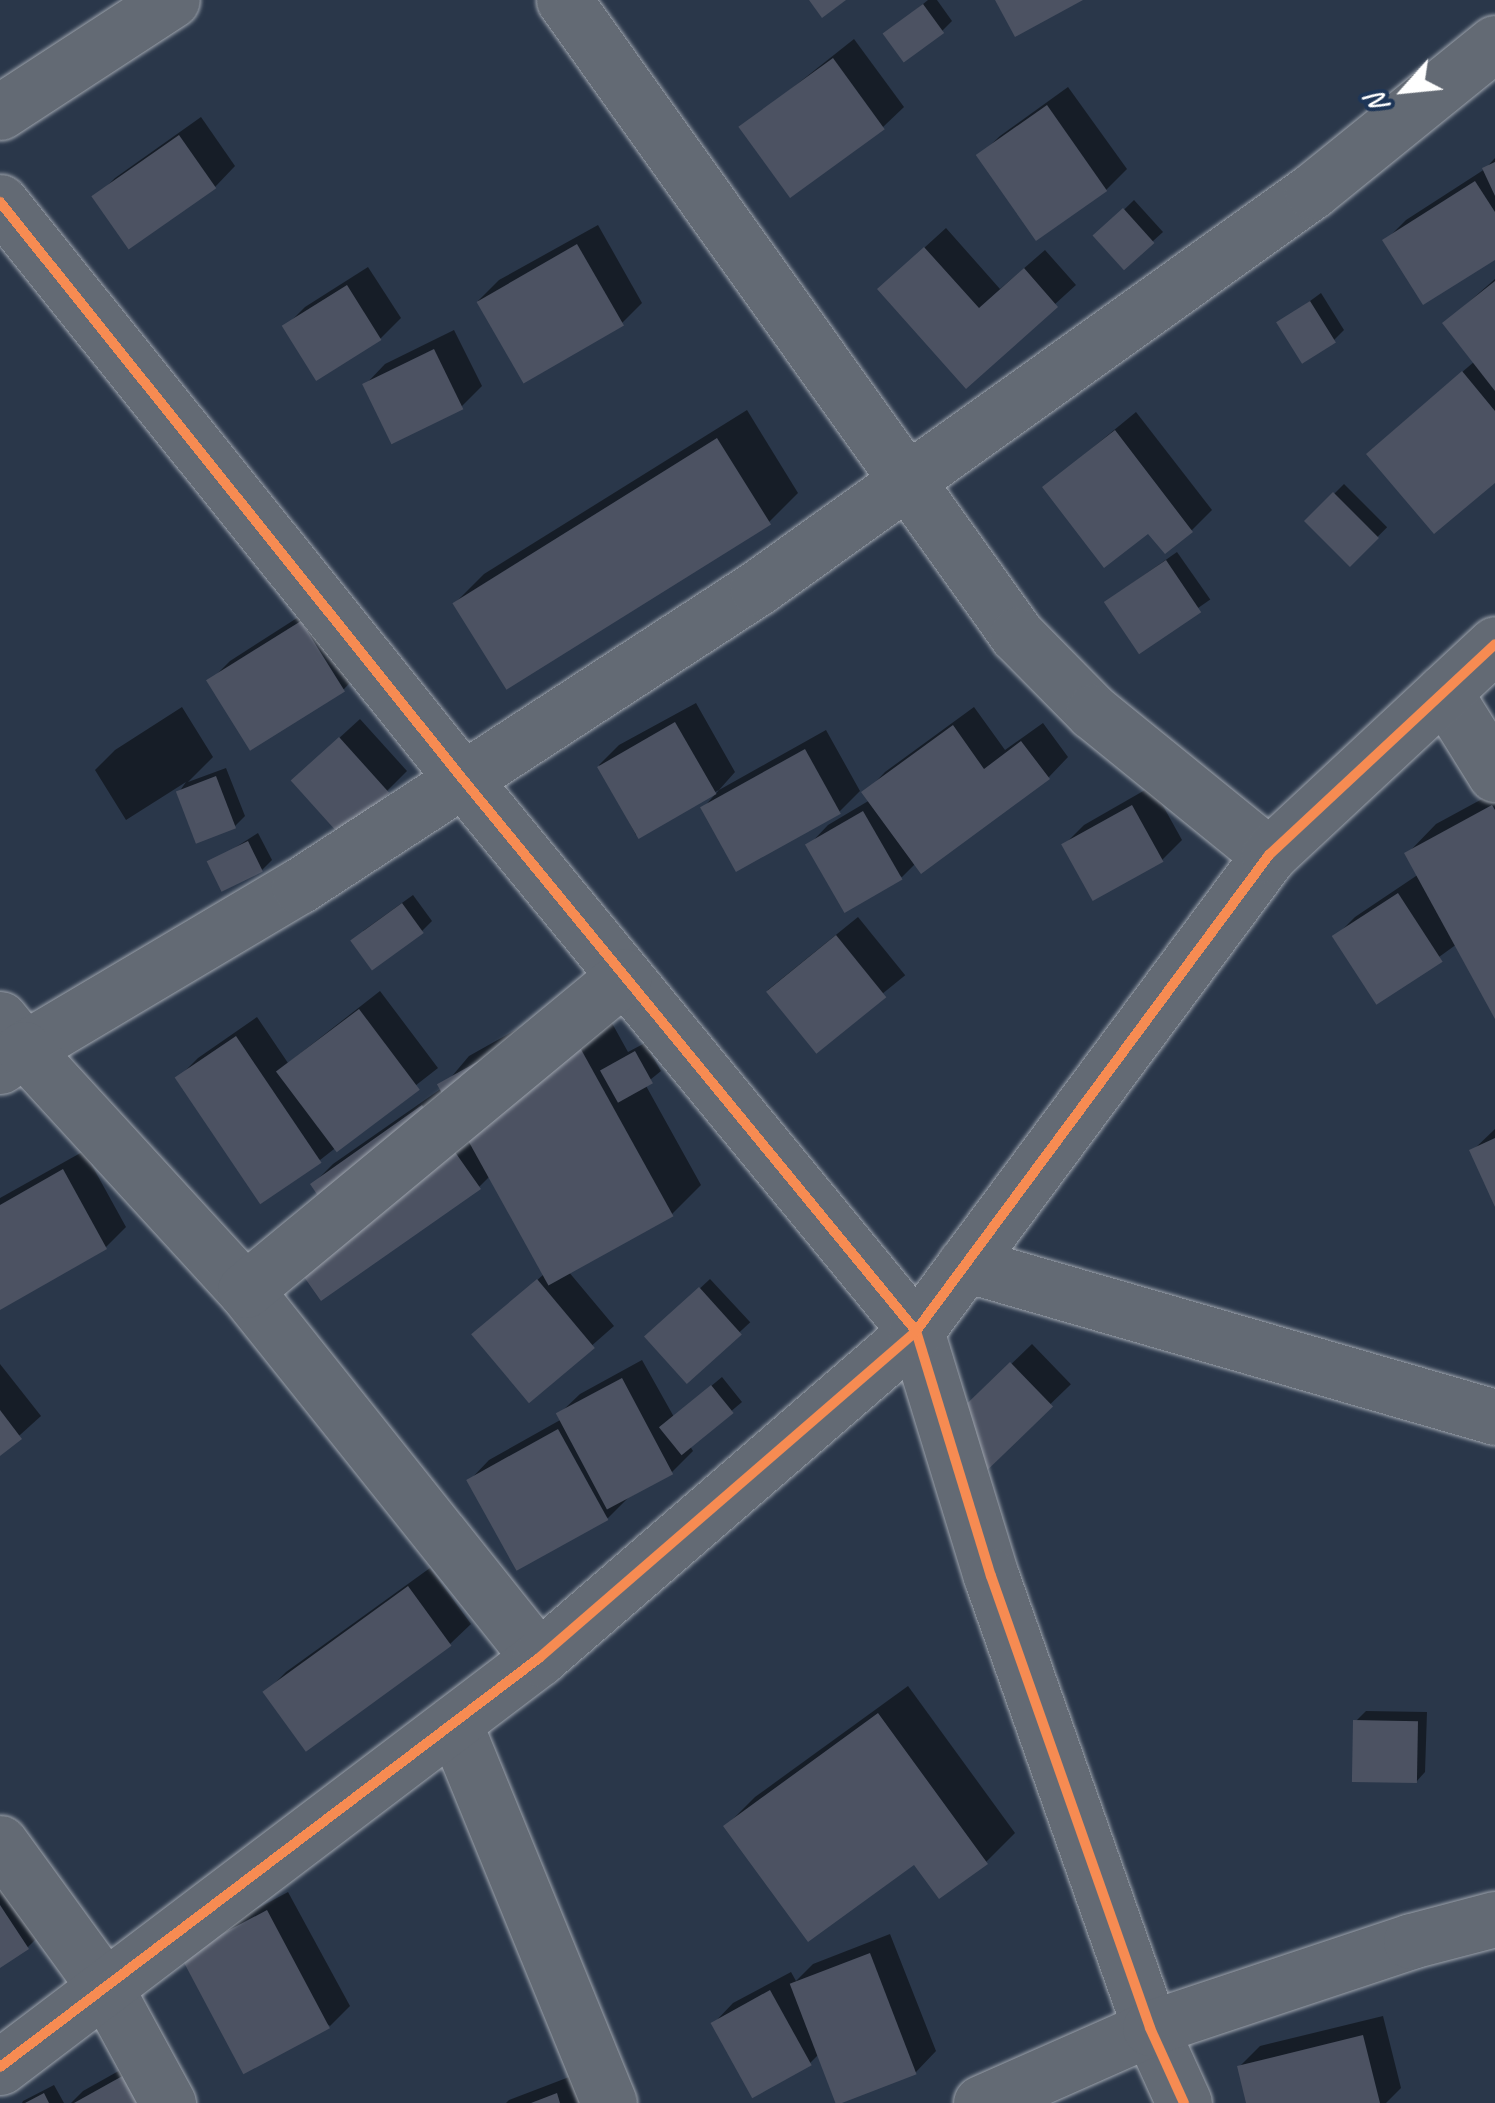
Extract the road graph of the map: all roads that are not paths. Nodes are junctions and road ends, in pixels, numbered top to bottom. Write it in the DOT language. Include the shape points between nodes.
graph roads {
  1 [pos="172,0"];
  2 [pos="564,0"];
  3 [pos="1495,43"];
  4 [pos="0,112"];
  5 [pos="0,202"];
  6 [pos="906,482"];
  7 [pos="1495,644"];
  8 [pos="1444,692"];
  9 [pos="1495,774"];
  10 [pos="460,777"];
  11 [pos="1269,855"];
  12 [pos="624,977"];
  13 [pos="8,1045"];
  14 [pos="965,1264"];
  15 [pos="245,1290"];
  16 [pos="916,1331"];
  17 [pos="1495,1417"];
  18 [pos="539,1658"];
  19 [pos="454,1723"];
  20 [pos="0,1843"];
  21 [pos="1495,1919"];
  22 [pos="106,1989"];
  23 [pos="1150,2028"];
  24 [pos="0,2067"];
  25 [pos="168,2103"];
  26 [pos="608,2103"];
  27 [pos="981,2103"];
  28 [pos="1184,2103"];
  1 -- 4 [label="street"];
  2 -- 6 [label="street"];
  3 -- 6 [label="street" via="1312,191"];
  5 -- 10 [label="street"];
  6 -- 10 [label="street" via="757,588"];
  6 -- 11 [label="street" via="1030,648 1092,712"];
  7 -- 8 [label="street"];
  8 -- 9 [label="street"];
  8 -- 11 [label="street"];
  10 -- 12 [label="street"];
  10 -- 13 [label="street" via="299,886"];
  11 -- 14 [label="street"];
  12 -- 15 [label="street"];
  12 -- 16 [label="street"];
  13 -- 15 [label="street"];
  14 -- 16 [label="street"];
  14 -- 17 [label="street"];
  15 -- 18 [label="street"];
  16 -- 18 [label="street"];
  16 -- 23 [label="street" via="991,1576"];
  18 -- 19 [label="street"];
  19 -- 22 [label="street"];
  19 -- 26 [label="street"];
  20 -- 22 [label="street"];
  21 -- 23 [label="street"];
  22 -- 24 [label="street"];
  22 -- 25 [label="street"];
  23 -- 27 [label="street"];
  23 -- 28 [label="street"];
}
